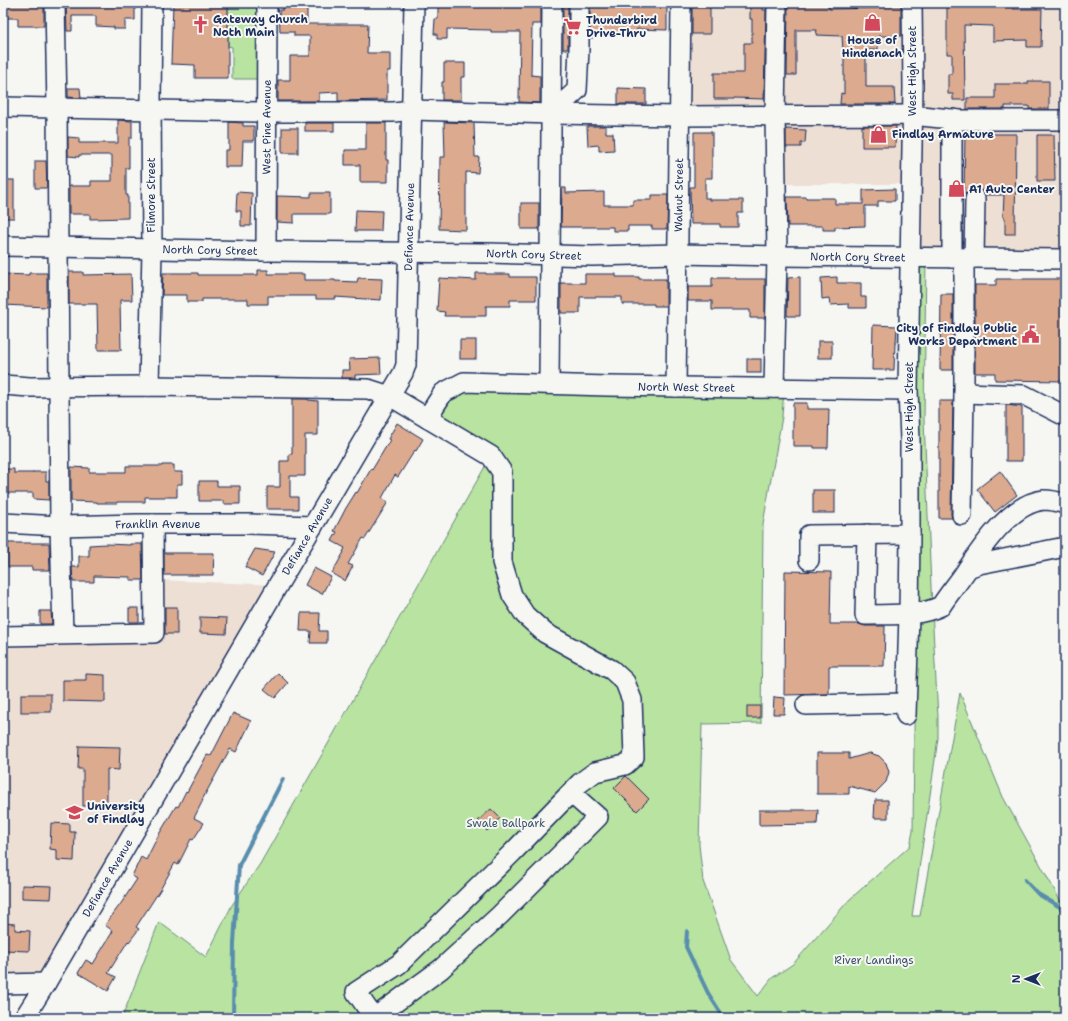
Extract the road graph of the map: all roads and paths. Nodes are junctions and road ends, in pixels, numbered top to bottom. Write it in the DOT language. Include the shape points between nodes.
graph roads {
  1 [pos="55,3"];
  2 [pos="152,3"];
  3 [pos="267,3"];
  4 [pos="414,3"];
  5 [pos="552,3"];
  6 [pos="579,3"];
  7 [pos="681,3"];
  8 [pos="777,3"];
  9 [pos="912,3"];
  10 [pos="3,108"];
  11 [pos="57,108"];
  12 [pos="151,110"];
  13 [pos="412,110"];
  14 [pos="266,112"];
  15 [pos="551,114"];
  16 [pos="775,115"];
  17 [pos="912,115"];
  18 [pos="680,116"];
  19 [pos="952,119"];
  20 [pos="1065,120"];
  21 [pos="975,199"];
  22 [pos="3,246"];
  23 [pos="58,247"];
  24 [pos="152,249"];
  25 [pos="266,251"];
  26 [pos="408,252"];
  27 [pos="550,254"];
  28 [pos="678,254"];
  29 [pos="777,256"];
  30 [pos="910,257"];
  31 [pos="963,258"];
  32 [pos="1065,259"];
  33 [pos="550,384"];
  34 [pos="3,385"];
  35 [pos="149,386"];
  36 [pos="59,387"];
  37 [pos="676,387"];
  38 [pos="774,388"];
  39 [pos="908,390"];
  40 [pos="964,393"];
  41 [pos="390,396"];
  42 [pos="1065,416"];
  43 [pos="427,418"];
  44 [pos="1065,503"];
  45 [pos="962,515"];
  46 [pos="3,523"];
  47 [pos="153,524"];
  48 [pos="60,526"];
  49 [pos="313,526"];
  50 [pos="868,534"];
  51 [pos="910,534"];
  52 [pos="1065,547"];
  53 [pos="809,560"];
  54 [pos="968,568"];
  55 [pos="909,614"];
  56 [pos="63,634"];
  57 [pos="3,636"];
  58 [pos="806,705"];
  59 [pos="570,793"];
  60 [pos="46,983"];
  61 [pos="3,984"];
  62 [pos="24,1018"];
  1 -- 11 [label="street"];
  2 -- 12 [label="street, Filmore Street"];
  3 -- 14 [label="street, West Pine Avenue"];
  4 -- 13 [label="street, Defiance Avenue"];
  5 -- 15 [label="street"];
  6 -- 15 [label="street" via="577,90"];
  7 -- 18 [label="street, Walnut Street"];
  8 -- 16 [label="street"];
  9 -- 17 [label="street, West High Street"];
  10 -- 11 [label="street"];
  11 -- 12 [label="street"];
  11 -- 23 [label="street"];
  12 -- 14 [label="street"];
  12 -- 24 [label="street, Filmore Street"];
  13 -- 14 [label="street"];
  13 -- 15 [label="street"];
  13 -- 26 [label="street, Defiance Avenue"];
  14 -- 25 [label="street, West Pine Avenue"];
  15 -- 18 [label="street"];
  15 -- 27 [label="street"];
  16 -- 17 [label="street"];
  16 -- 18 [label="street"];
  16 -- 29 [label="street"];
  17 -- 19 [label="street"];
  17 -- 30 [label="street, West High Street"];
  18 -- 28 [label="street, Walnut Street"];
  19 -- 20 [label="street"];
  19 -- 31 [label="street"];
  21 -- 31 [label="street"];
  22 -- 23 [label="street, North Cory Street"];
  23 -- 24 [label="street, North Cory Street"];
  23 -- 36 [label="street"];
  24 -- 25 [label="street, North Cory Street"];
  24 -- 35 [label="street, Filmore Street"];
  25 -- 26 [label="street, North Cory Street"];
  26 -- 27 [label="street, North Cory Street"];
  26 -- 41 [label="street, Defiance Avenue" via="406,365"];
  27 -- 28 [label="street, North Cory Street"];
  27 -- 33 [label="street"];
  28 -- 29 [label="street, North Cory Street"];
  28 -- 37 [label="street, Walnut Street"];
  29 -- 30 [label="street, North Cory Street"];
  29 -- 38 [label="street"];
  30 -- 31 [label="street, North Cory Street"];
  30 -- 39 [label="street, West High Street"];
  31 -- 32 [label="street, North Cory Street"];
  31 -- 40 [label="street"];
  33 -- 37 [label="street, North West Street"];
  33 -- 43 [label="street, North West Street" via="464,382 443,393"];
  34 -- 36 [label="street"];
  35 -- 36 [label="street"];
  35 -- 41 [label="street" via="368,389"];
  36 -- 48 [label="street"];
  37 -- 38 [label="street, North West Street"];
  38 -- 39 [label="street, North West Street"];
  39 -- 51 [label="street, West High Street"];
  40 -- 42 [label="street" via="1024,395"];
  40 -- 45 [label="street"];
  41 -- 43 [label="street"];
  41 -- 49 [label="street, Defiance Avenue"];
  43 -- 59 [label="street" via="491,456 502,472 502,562 512,595 525,615 545,633 612,670 625,682 632,700 634,757 625,765 595,772"];
  44 -- 54 [label="street" via="1044,500 1028,505 1005,520"];
  46 -- 48 [label="street, Franklin Avenue"];
  47 -- 48 [label="street, Franklin Avenue"];
  47 -- 49 [label="street, Franklin Avenue"];
  47 -- 56 [label="street" via="154,633"];
  48 -- 56 [label="street"];
  49 -- 60 [label="street, Defiance Avenue"];
  50 -- 51 [label="street"];
  50 -- 53 [label="street" via="809,535"];
  50 -- 55 [label="street" via="865,615"];
  51 -- 55 [label="street, West High Street"];
  52 -- 54 [label="street"];
  54 -- 55 [label="street" via="942,606"];
  55 -- 58 [label="street, West High Street" via="906,709"];
  56 -- 57 [label="street"];
  59 -- 59 [label="street" via="399,964 356,992 374,1018 441,969 500,915 598,817"];
  60 -- 61 [label="street"];
  60 -- 62 [label="street, Defiance Avenue"];
}
